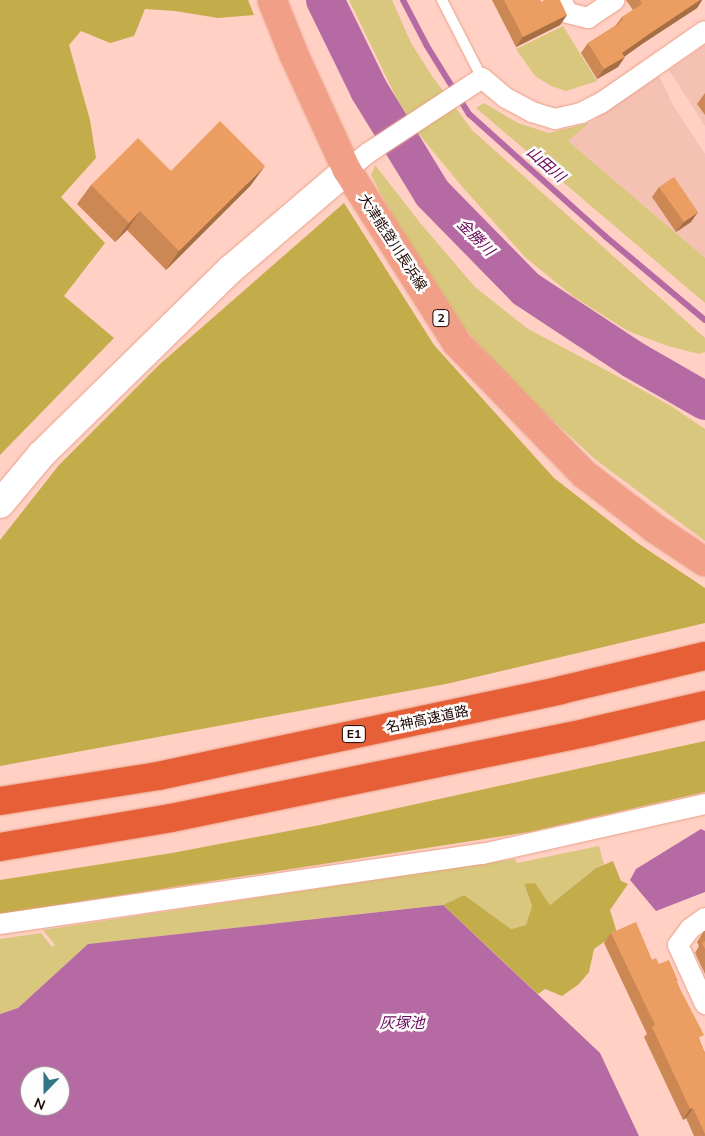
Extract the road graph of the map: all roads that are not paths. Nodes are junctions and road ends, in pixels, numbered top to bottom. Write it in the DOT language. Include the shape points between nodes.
graph roads {
  1 [pos="272,0"];
  2 [pos="442,0"];
  3 [pos="561,0"];
  4 [pos="615,0"];
  5 [pos="705,31"];
  6 [pos="477,81"];
  7 [pos="347,170"];
  8 [pos="0,504"];
  9 [pos="705,562"];
  10 [pos="705,656"];
  11 [pos="705,705"];
  12 [pos="0,801"];
  13 [pos="705,804"];
  14 [pos="0,847"];
  15 [pos="705,918"];
  16 [pos="0,924"];
  17 [pos="705,1004"];
  1 -- 7 [label="main road, 大津能登川長浜線 / 2"];
  2 -- 6 [label="lane"];
  3 -- 4 [label="street" via="568,13 588,18"];
  5 -- 6 [label="street" via="601,103 581,113 555,119 532,112"];
  6 -- 7 [label="street"];
  7 -- 8 [label="street" via="231,269 48,448"];
  7 -- 9 [label="main road, 大津能登川長浜線 / 2" via="456,342 584,474"];
  10 -- 12 [label="highway, 名神高速道路 / E1" via="158,776"];
  11 -- 14 [label="highway" via="181,816"];
  13 -- 16 [label="street" via="482,854"];
  15 -- 17 [label="street" via="690,929 678,945"];
}
